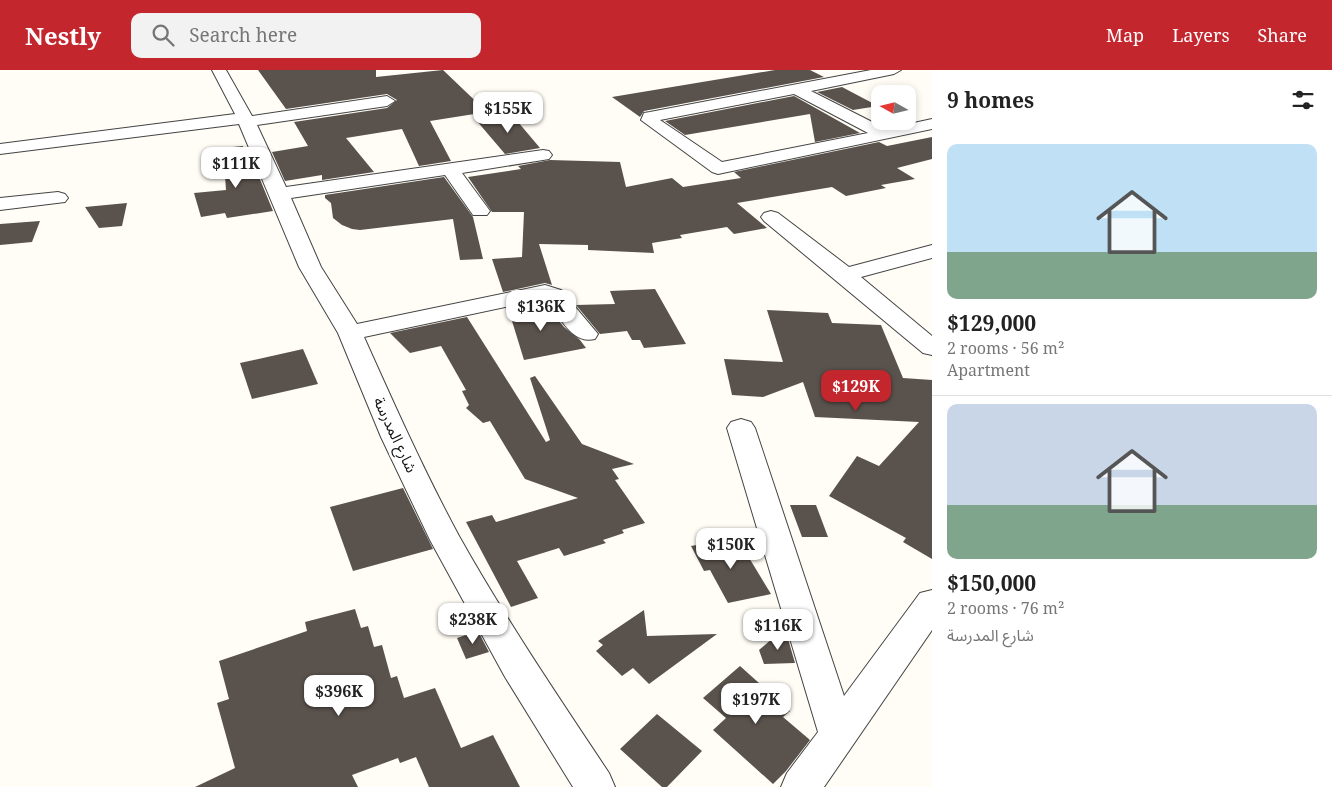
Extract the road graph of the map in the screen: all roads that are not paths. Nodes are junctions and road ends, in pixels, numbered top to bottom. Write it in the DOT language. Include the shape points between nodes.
graph roads {
  1 [pos="219,70"];
  2 [pos="894,70"];
  3 [pos="794,88"];
  4 [pos="387,101"];
  5 [pos="246,120"];
  6 [pos="932,124"];
  7 [pos="884,135"];
  8 [pos="0,150"];
  9 [pos="543,155"];
  10 [pos="450,169"];
  11 [pos="280,194"];
  12 [pos="58,198"];
  13 [pos="0,204"];
  14 [pos="480,211"];
  15 [pos="771,217"];
  16 [pos="932,251"];
  17 [pos="845,275"];
  18 [pos="350,333"];
  19 [pos="586,334"];
  20 [pos="932,348"];
  21 [pos="741,428"];
  22 [pos="932,602"];
  23 [pos="837,733"];
  24 [pos="595,787"];
  25 [pos="801,787"];
  1 -- 5 [label="street, شارع المدرسة"];
  2 -- 3 [label="street"];
  3 -- 7 [label="street"];
  3 -- 7 [label="street" via="650,117 648,120 718,168"];
  4 -- 5 [label="street"];
  5 -- 8 [label="street"];
  5 -- 11 [label="street, شارع المدرسة"];
  6 -- 7 [label="street"];
  9 -- 10 [label="street"];
  10 -- 11 [label="street"];
  10 -- 14 [label="street"];
  11 -- 18 [label="street, شارع المدرسة" via="310,267"];
  12 -- 13 [label="street"];
  15 -- 17 [label="street"];
  16 -- 17 [label="street"];
  17 -- 20 [label="street"];
  18 -- 19 [label="street" via="545,292 553,295"];
  18 -- 24 [label="street, شارع المدرسة" via="395,437 446,540 518,666"];
  21 -- 23 [label="street"];
  22 -- 23 [label="street"];
  23 -- 25 [label="street"];
}
